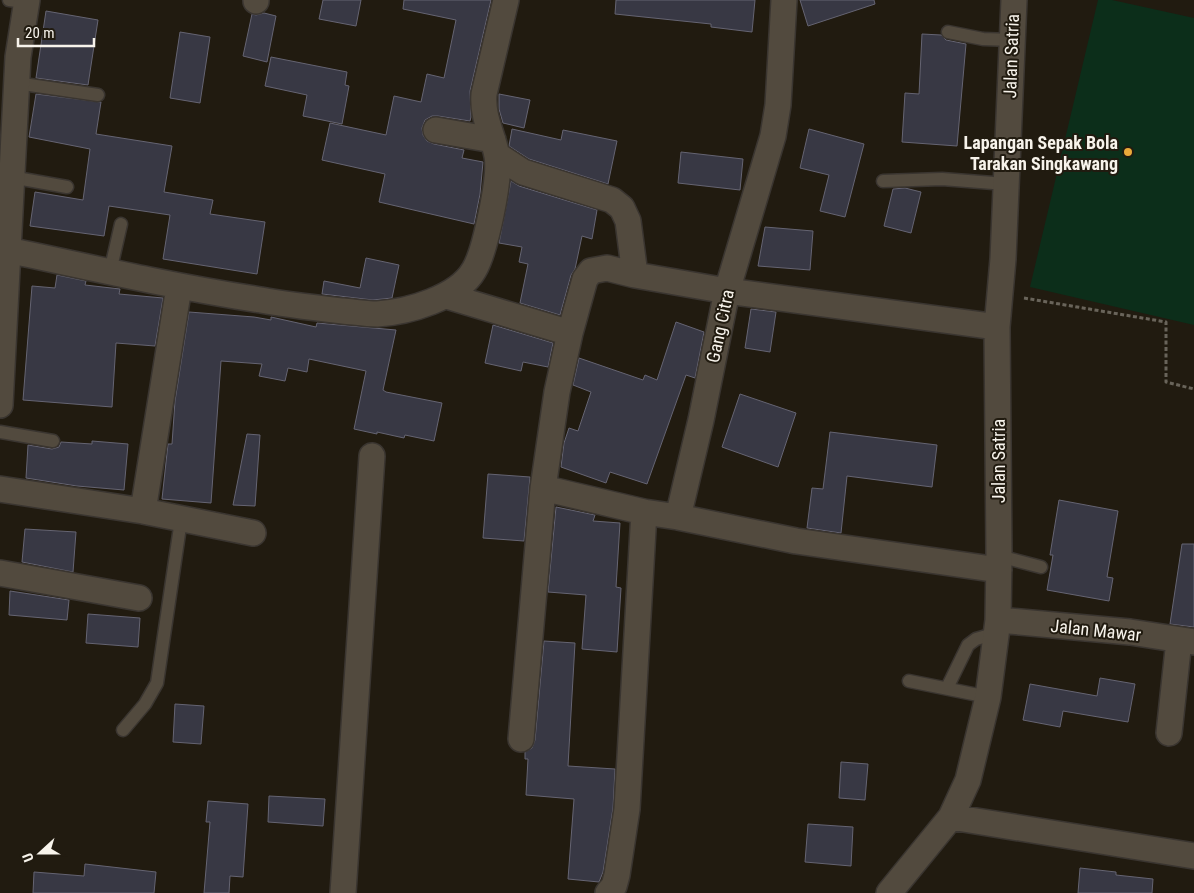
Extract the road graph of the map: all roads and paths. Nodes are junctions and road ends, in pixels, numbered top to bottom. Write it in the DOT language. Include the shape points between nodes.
graph roads {
  1 [pos="506,0"];
  2 [pos="784,0"];
  3 [pos="1014,0"];
  4 [pos="21,1"];
  5 [pos="948,32"];
  6 [pos="1012,40"];
  7 [pos="9,57"];
  8 [pos="16,83"];
  9 [pos="98,95"];
  10 [pos="436,130"];
  11 [pos="495,147"];
  12 [pos="11,177"];
  13 [pos="883,181"];
  14 [pos="1006,184"];
  15 [pos="67,187"];
  16 [pos="121,224"];
  17 [pos="8,250"];
  18 [pos="110,272"];
  19 [pos="635,276"];
  20 [pos="179,287"];
  21 [pos="3,290"];
  22 [pos="727,291"];
  23 [pos="1000,294"];
  24 [pos="447,296"];
  25 [pos="997,327"];
  26 [pos="570,333"];
  27 [pos="1194,389"];
  28 [pos="0,398"];
  29 [pos="0,432"];
  30 [pos="53,441"];
  31 [pos="372,456"];
  32 [pos="543,488"];
  33 [pos="0,489"];
  34 [pos="143,511"];
  35 [pos="644,512"];
  36 [pos="678,517"];
  37 [pos="181,520"];
  38 [pos="253,533"];
  39 [pos="999,563"];
  40 [pos="1041,567"];
  41 [pos="0,573"];
  42 [pos="139,598"];
  43 [pos="997,627"];
  44 [pos="1187,641"];
  45 [pos="908,681"];
  46 [pos="947,688"];
  47 [pos="988,697"];
  48 [pos="124,730"];
  49 [pos="1169,733"];
  50 [pos="521,739"];
  51 [pos="951,817"];
  52 [pos="1194,856"];
  53 [pos="343,893"];
  54 [pos="608,893"];
  55 [pos="890,893"];
  1 -- 11 [label="street" via="483,106"];
  2 -- 22 [label="street, Gang Citra" via="774,136"];
  3 -- 6 [label="street, Jalan Satria"];
  4 -- 7 [label="street"];
  5 -- 6 [label="lane" via="983,40"];
  6 -- 14 [label="street, Jalan Satria"];
  7 -- 8 [label="street"];
  8 -- 9 [label="lane"];
  8 -- 12 [label="street"];
  10 -- 11 [label="street"];
  11 -- 19 [label="street" via="523,172 612,200 622,208 628,221"];
  11 -- 24 [label="street" via="499,168 497,184 480,259 467,280"];
  12 -- 15 [label="lane"];
  12 -- 17 [label="street"];
  13 -- 14 [label="lane" via="942,179"];
  14 -- 23 [label="street, Jalan Satria"];
  16 -- 18 [label="lane"];
  17 -- 18 [label="street"];
  17 -- 21 [label="street"];
  18 -- 20 [label="street"];
  19 -- 22 [label="street"];
  19 -- 26 [label="street" via="607,268 591,271 585,279"];
  20 -- 24 [label="street" via="292,306 376,314 407,309"];
  20 -- 34 [label="street"];
  21 -- 28 [label="street"];
  22 -- 25 [label="street"];
  22 -- 36 [label="street, Gang Citra"];
  23 -- 25 [label="street, Jalan Satria"];
  23 -- 27 [label="path" via="1166,322 1166,382"];
  24 -- 26 [label="street"];
  25 -- 39 [label="street, Jalan Satria"];
  26 -- 32 [label="street" via="557,392"];
  29 -- 30 [label="lane"];
  31 -- 53 [label="street"];
  32 -- 35 [label="street"];
  32 -- 50 [label="street"];
  33 -- 34 [label="street"];
  34 -- 37 [label="street"];
  35 -- 36 [label="street"];
  35 -- 54 [label="street" via="626,808 617,875"];
  36 -- 39 [label="street" via="796,541"];
  37 -- 38 [label="street"];
  37 -- 48 [label="lane" via="157,683"];
  39 -- 40 [label="lane"];
  39 -- 43 [label="street, Jalan Satria"];
  41 -- 42 [label="street"];
  43 -- 44 [label="street, Jalan Mawar" via="1130,632"];
  43 -- 46 [label="lane" via="968,646"];
  43 -- 47 [label="street, Jalan Satria"];
  44 -- 49 [label="street"];
  45 -- 46 [label="lane"];
  46 -- 47 [label="lane"];
  47 -- 51 [label="street, Jalan Satria" via="968,780"];
  51 -- 52 [label="street"];
  51 -- 55 [label="street, Jalan Satria"];
}
